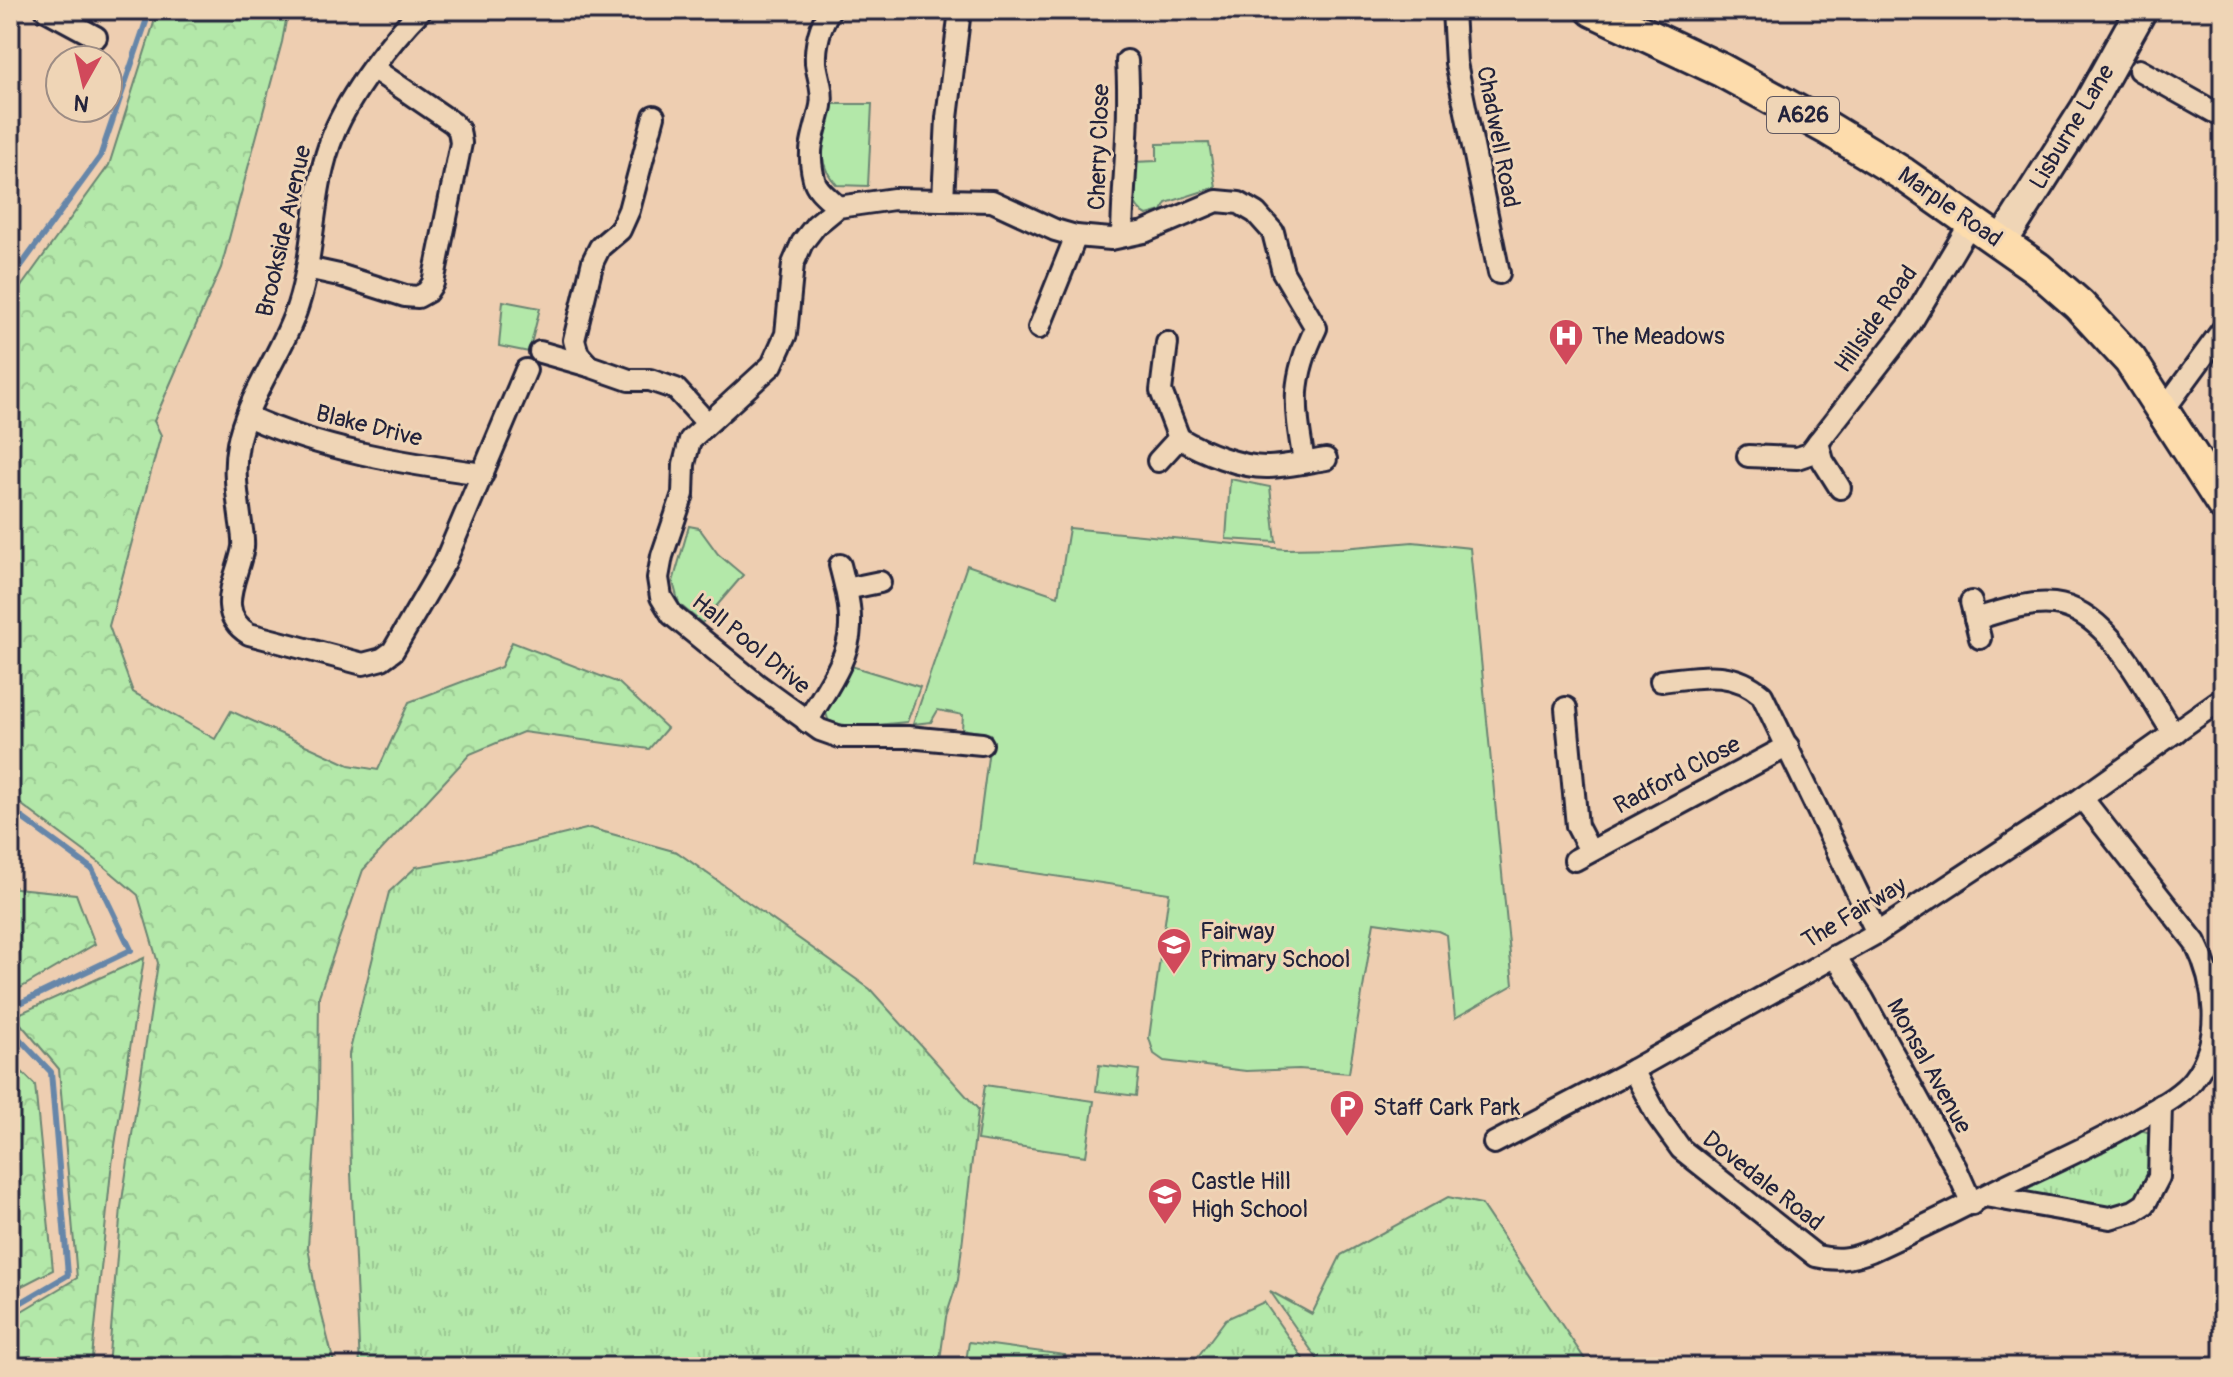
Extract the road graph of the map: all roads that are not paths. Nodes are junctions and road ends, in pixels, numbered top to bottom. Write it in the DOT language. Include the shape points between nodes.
graph roads {
  1 [pos="46,10"];
  2 [pos="421,10"];
  3 [pos="830,10"];
  4 [pos="960,10"];
  5 [pos="1453,10"];
  6 [pos="1593,10"];
  7 [pos="2141,10"];
  8 [pos="96,37"];
  9 [pos="1127,61"];
  10 [pos="374,69"];
  11 [pos="2139,70"];
  12 [pos="654,116"];
  13 [pos="2223,117"];
  14 [pos="943,200"];
  15 [pos="838,207"];
  16 [pos="1971,222"];
  17 [pos="1076,236"];
  18 [pos="1122,236"];
  19 [pos="2001,243"];
  20 [pos="307,268"];
  21 [pos="1499,273"];
  22 [pos="1039,328"];
  23 [pos="2223,329"];
  24 [pos="1167,343"];
  25 [pos="540,352"];
  26 [pos="589,366"];
  27 [pos="526,370"];
  28 [pos="2163,411"];
  29 [pos="247,416"];
  30 [pos="707,423"];
  31 [pos="1179,438"];
  32 [pos="1818,442"];
  33 [pos="1748,456"];
  34 [pos="1326,459"];
  35 [pos="1158,461"];
  36 [pos="1304,462"];
  37 [pos="483,474"];
  38 [pos="1840,488"];
  39 [pos="2223,504"];
  40 [pos="840,565"];
  41 [pos="880,582"];
  42 [pos="846,589"];
  43 [pos="1975,619"];
  44 [pos="1661,681"];
  45 [pos="2223,698"];
  46 [pos="1566,708"];
  47 [pos="807,722"];
  48 [pos="2176,732"];
  49 [pos="982,744"];
  50 [pos="1788,746"];
  51 [pos="2082,798"];
  52 [pos="1877,933"];
  53 [pos="1835,956"];
  54 [pos="1633,1070"];
  55 [pos="2161,1105"];
  56 [pos="1494,1143"];
  57 [pos="1978,1200"];
  1 -- 8 [label="street"];
  2 -- 10 [label="street, Brookside Avenue"];
  3 -- 15 [label="street" via="819,32 816,62 822,105 810,154 814,184"];
  4 -- 14 [label="street"];
  5 -- 21 [label="street, Chadwell Road" via="1456,63"];
  6 -- 16 [label="main road, Marple Road / A626" via="1721,70 1829,129"];
  7 -- 19 [label="street, Lisburne Lane"];
  9 -- 18 [label="street, Cherry Close" via="1130,109"];
  10 -- 20 [label="street, Brookside Avenue" via="352,96 333,135 318,182"];
  10 -- 20 [label="street" via="459,130 461,143 433,283 418,297 405,296"];
  11 -- 13 [label="street"];
  12 -- 26 [label="street" via="629,210 620,230 593,261 574,340"];
  14 -- 15 [label="street" via="894,199"];
  14 -- 17 [label="street" via="992,201"];
  15 -- 30 [label="street, Hall Pool Drive" via="816,225 793,264 786,334 772,365"];
  16 -- 19 [label="main road, Marple Road / A626"];
  16 -- 32 [label="street, Hillside Road" via="1911,323"];
  17 -- 18 [label="street"];
  17 -- 22 [label="street"];
  18 -- 36 [label="street" via="1217,201 1239,203 1273,232 1283,272 1316,328 1297,377"];
  19 -- 28 [label="main road, Marple Road / A626" via="2079,305 2130,360"];
  20 -- 29 [label="street, Brookside Avenue" via="279,354"];
  23 -- 28 [label="street"];
  24 -- 31 [label="street" via="1161,391"];
  25 -- 26 [label="street"];
  26 -- 30 [label="street" via="676,389"];
  27 -- 37 [label="street, Brookside Avenue"];
  28 -- 39 [label="main road, Marple Road / A626"];
  29 -- 37 [label="street, Blake Drive" via="365,455"];
  29 -- 37 [label="street, Brookside Avenue" via="235,473 243,544 229,601 232,617 249,634 363,664 382,659 400,641 445,562"];
  30 -- 47 [label="street, Hall Pool Drive" via="690,440 683,494 662,556 661,597 672,615"];
  31 -- 35 [label="street"];
  31 -- 36 [label="street" via="1198,450 1251,465"];
  32 -- 33 [label="street, Hillside Road" via="1809,454 1797,458"];
  32 -- 38 [label="street"];
  34 -- 36 [label="street"];
  40 -- 42 [label="street"];
  41 -- 42 [label="street"];
  42 -- 47 [label="street" via="851,628 841,664"];
  43 -- 48 [label="street" via="2053,604 2084,615 2108,634"];
  44 -- 50 [label="street" via="1691,670 1751,686 1762,695"];
  45 -- 48 [label="street, The Fairway"];
  46 -- 50 [label="street, Radford Close" via="1562,732 1583,855"];
  47 -- 49 [label="street, Hall Pool Drive" via="840,737"];
  48 -- 51 [label="street, The Fairway"];
  50 -- 52 [label="street"];
  51 -- 52 [label="street, The Fairway"];
  51 -- 55 [label="street, Dovedale Road" via="2205,962 2214,1012 2206,1059 2192,1082"];
  52 -- 53 [label="street, The Fairway"];
  53 -- 54 [label="street, The Fairway"];
  53 -- 57 [label="street, Monsal Avenue"];
  54 -- 56 [label="street, The Fairway"];
  54 -- 57 [label="street, Dovedale Road" via="1681,1149 1816,1256 1853,1258"];
  55 -- 57 [label="street, Dovedale Road" via="2089,1148"];
  55 -- 57 [label="street" via="2159,1177 2145,1204 2134,1211 2110,1218"];
}
